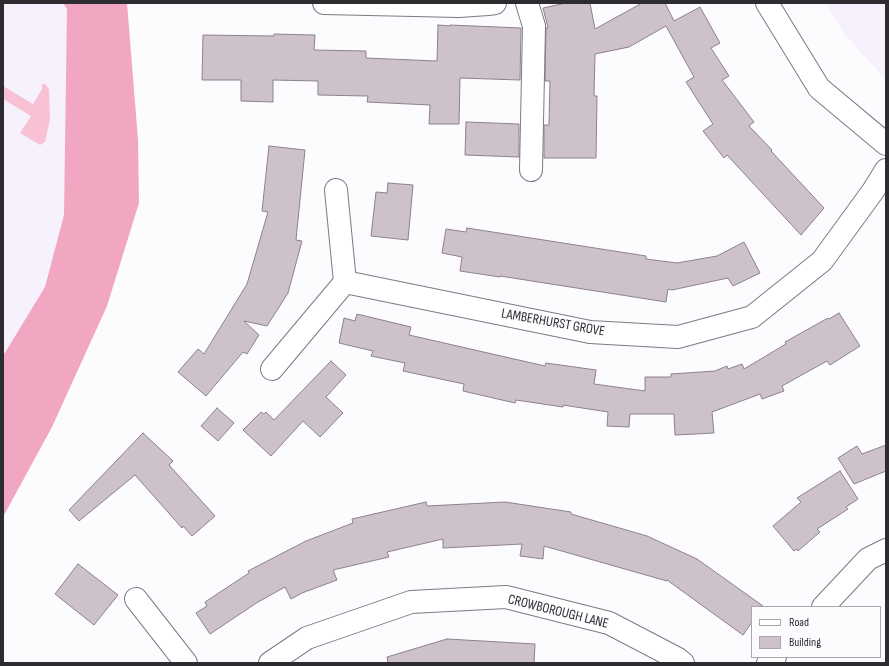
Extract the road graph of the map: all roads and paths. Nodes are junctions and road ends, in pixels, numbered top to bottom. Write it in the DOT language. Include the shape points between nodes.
graph roads {
  1 [pos="324,3"];
  2 [pos="495,3"];
  3 [pos="527,3"];
  4 [pos="766,3"];
  5 [pos="886,144"];
  6 [pos="531,170"];
  7 [pos="886,170"];
  8 [pos="336,190"];
  9 [pos="345,282"];
  10 [pos="272,369"];
  11 [pos="886,550"];
  12 [pos="136,599"];
  13 [pos="823,606"];
  14 [pos="186,663"];
  15 [pos="270,663"];
  16 [pos="684,663"];
  1 -- 2 [label="street" via="459,6"];
  3 -- 6 [label="street" via="534,26"];
  4 -- 5 [label="street" via="819,88"];
  7 -- 9 [label="street, LAMBERHURST GROVE" via="822,261 752,317 678,337 590,332"];
  8 -- 9 [label="street"];
  9 -- 10 [label="street"];
  11 -- 13 [label="street" via="868,559"];
  12 -- 14 [label="street"];
  15 -- 16 [label="street, CROWBOROUGH LANE" via="307,638 411,602 506,597 609,623"];
}
